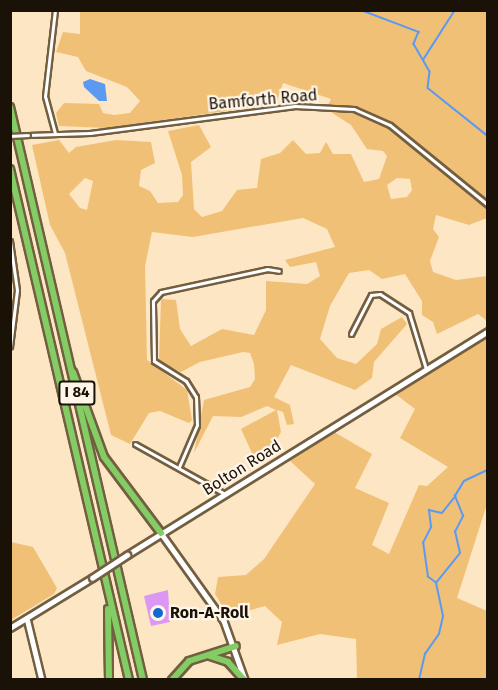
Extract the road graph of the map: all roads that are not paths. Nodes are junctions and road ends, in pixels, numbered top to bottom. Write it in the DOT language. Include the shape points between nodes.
graph roads {
  1 [pos="55,10"];
  2 [pos="10,107"];
  3 [pos="55,134"];
  4 [pos="10,136"];
  5 [pos="10,170"];
  6 [pos="488,205"];
  7 [pos="10,241"];
  8 [pos="279,271"];
  9 [pos="488,331"];
  10 [pos="351,334"];
  11 [pos="10,347"];
  12 [pos="71,369"];
  13 [pos="426,369"];
  14 [pos="135,444"];
  15 [pos="179,467"];
  16 [pos="222,494"];
  17 [pos="161,533"];
  18 [pos="108,591"];
  19 [pos="27,618"];
  20 [pos="10,628"];
  21 [pos="236,646"];
  22 [pos="207,656"];
  23 [pos="42,680"];
  24 [pos="109,680"];
  25 [pos="129,680"];
  26 [pos="143,680"];
  27 [pos="172,680"];
  28 [pos="244,680"];
  1 -- 3 [label="street" via="45,96"];
  2 -- 12 [label="highway, I 84"];
  3 -- 4 [label="street, Bamforth Road, bridge"];
  3 -- 6 [label="street, Bamforth Road" via="295,106 354,109 390,125"];
  5 -- 18 [label="highway, I 84"];
  7 -- 11 [label="street" via="17,290"];
  8 -- 15 [label="street" via="267,269 172,289 153,301 153,361 191,385 196,397 197,425"];
  9 -- 13 [label="main road, Bolton Road"];
  10 -- 13 [label="street" via="371,295 380,294 409,313"];
  12 -- 17 [label="highway" via="104,457"];
  12 -- 26 [label="highway, I 84"];
  13 -- 16 [label="main road, Bolton Road"];
  14 -- 15 [label="street"];
  15 -- 16 [label="street"];
  16 -- 17 [label="main road, Bolton Road"];
  17 -- 19 [label="main road, Bolton Road, bridge"];
  17 -- 21 [label="main road" via="219,612"];
  18 -- 24 [label="highway"];
  18 -- 25 [label="highway, I 84"];
  19 -- 20 [label="main road, Bolton Road"];
  19 -- 23 [label="main road"];
  21 -- 22 [label="highway"];
  21 -- 28 [label="main road"];
  22 -- 27 [label="highway" via="185,663"];
  22 -- 28 [label="highway" via="228,662"];
}
